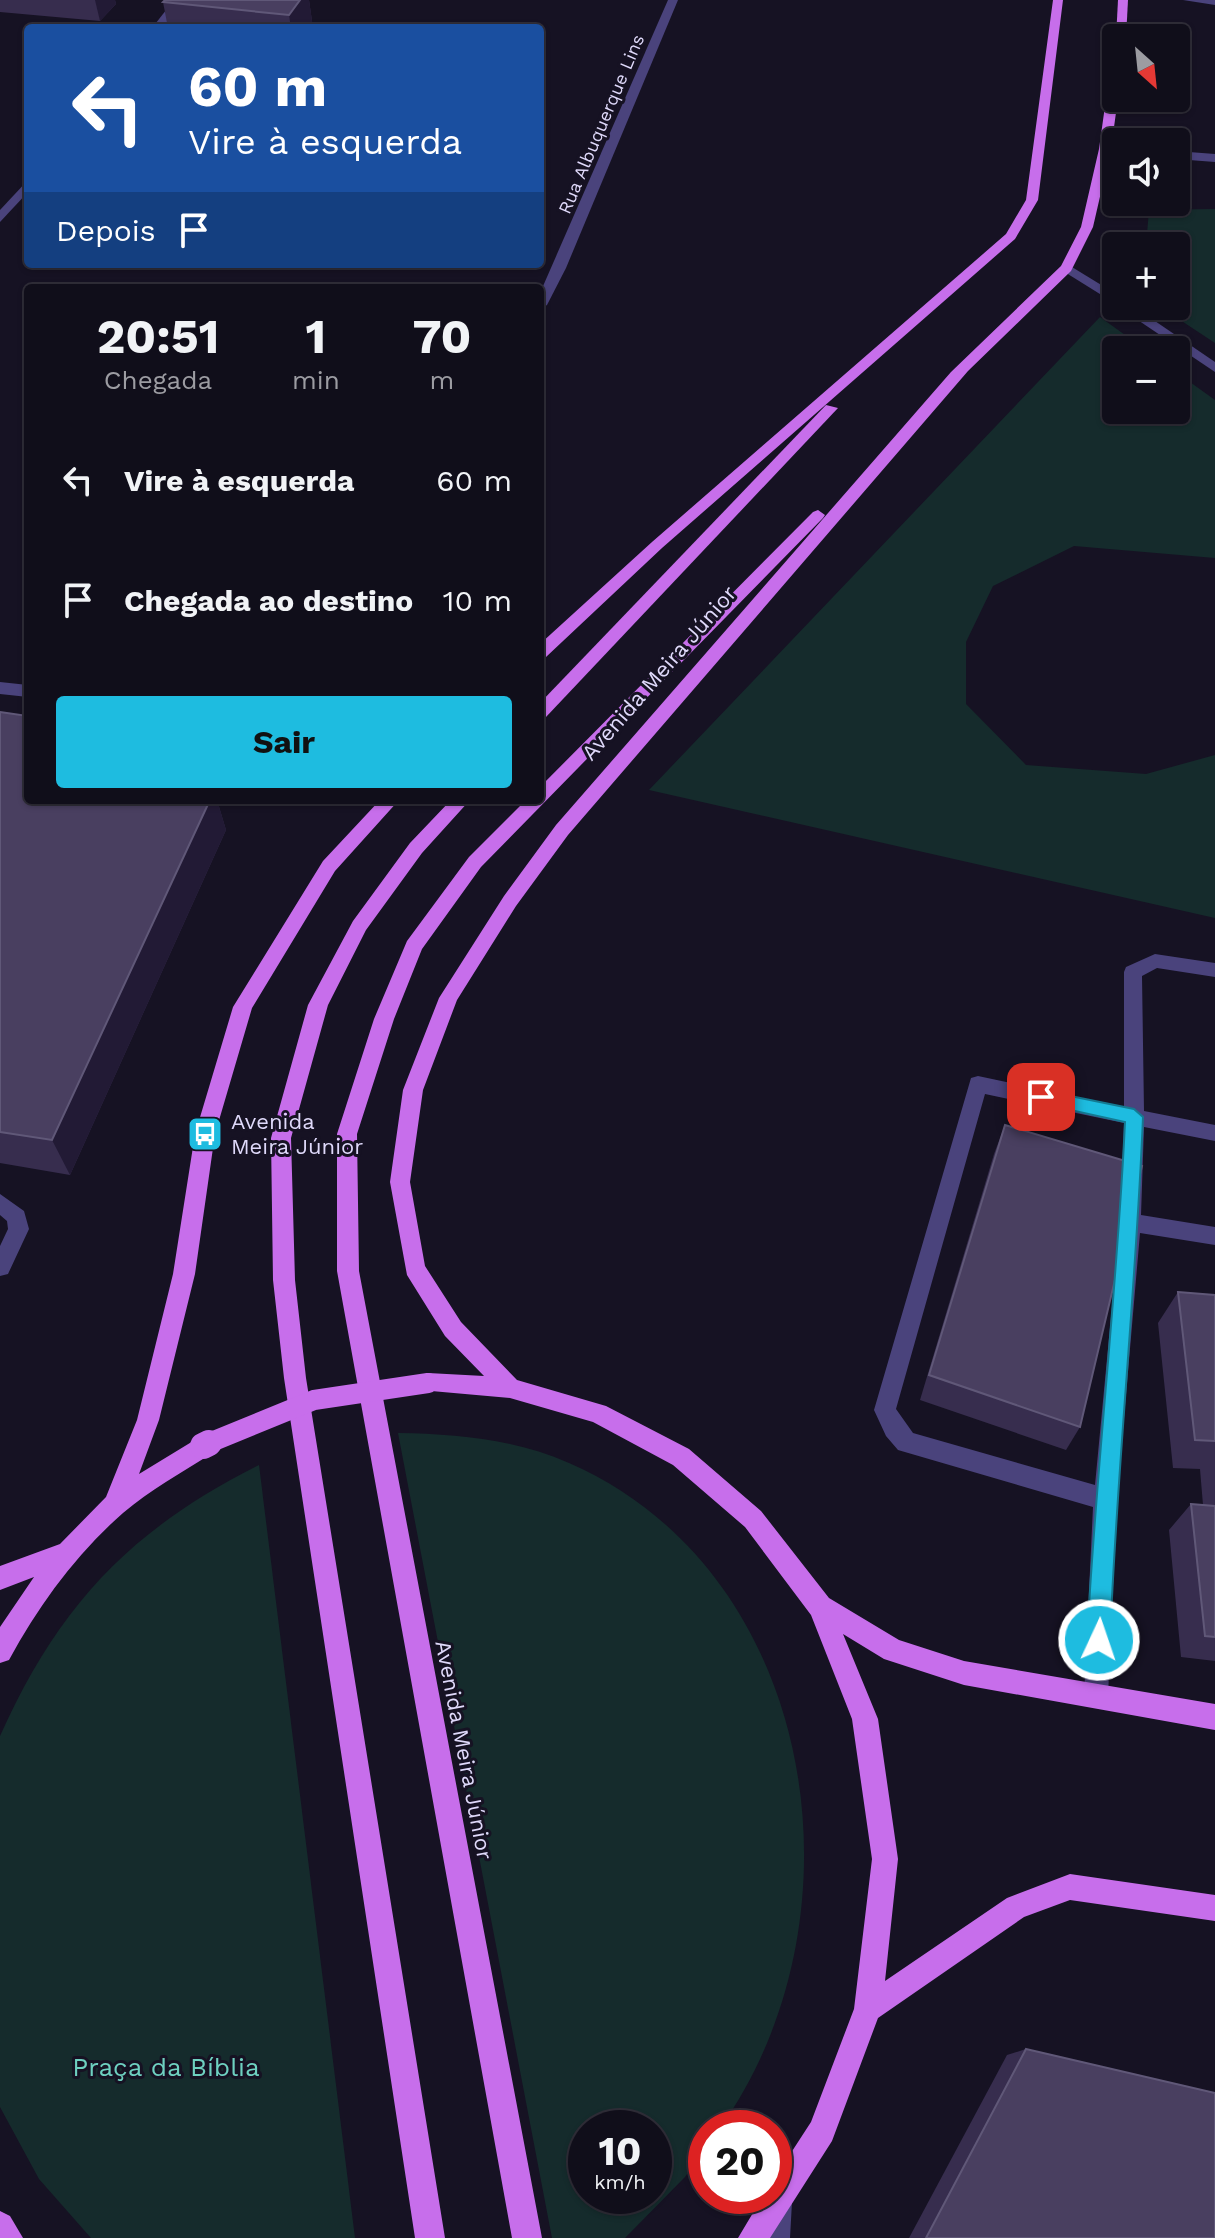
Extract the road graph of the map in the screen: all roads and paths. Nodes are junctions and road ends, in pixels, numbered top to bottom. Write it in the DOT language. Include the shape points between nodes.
graph roads {
  1 [pos="180,0"];
  2 [pos="673,0"];
  3 [pos="1058,0"];
  4 [pos="1123,0"];
  5 [pos="1188,0"];
  6 [pos="1215,2"];
  7 [pos="160,24"];
  8 [pos="1122,24"];
  9 [pos="1190,156"];
  10 [pos="1215,158"];
  11 [pos="1102,176"];
  12 [pos="0,199"];
  13 [pos="21,201"];
  14 [pos="0,218"];
  15 [pos="1067,268"];
  16 [pos="1102,291"];
  17 [pos="544,295"];
  18 [pos="919,316"];
  19 [pos="1145,320"];
  20 [pos="965,366"];
  21 [pos="1215,368"];
  22 [pos="544,649"];
  23 [pos="0,688"];
  24 [pos="24,691"];
  25 [pos="544,709"];
  26 [pos="544,792"];
  27 [pos="386,804"];
  28 [pos="457,804"];
  29 [pos="532,804"];
  30 [pos="1215,970"];
  31 [pos="1134,1117"];
  32 [pos="1215,1133"];
  33 [pos="0,1203"];
  34 [pos="1130,1222"];
  35 [pos="1215,1236"];
  36 [pos="0,1267"];
  37 [pos="510,1388"];
  38 [pos="1105,1499"];
  39 [pos="115,1505"];
  40 [pos="72,1551"];
  41 [pos="0,1578"];
  42 [pos="820,1607"];
  43 [pos="0,1651"];
  44 [pos="1096,1696"];
  45 [pos="1215,1717"];
  46 [pos="1215,1908"];
  47 [pos="868,2009"];
  48 [pos="792,2177"];
  49 [pos="768,2214"];
  50 [pos="777,2214"];
  51 [pos="0,2226"];
  52 [pos="8,2238"];
  53 [pos="430,2238"];
  54 [pos="527,2238"];
  55 [pos="753,2238"];
  56 [pos="775,2238"];
  1 -- 7 [label="street"];
  2 -- 17 [label="street, Rua Albuquerque Lins"];
  3 -- 18 [label="main road" via="1032,200 1011,236"];
  4 -- 8 [label="main road"];
  5 -- 6 [label="street"];
  9 -- 10 [label="street"];
  11 -- 15 [label="main road, Avenida Meira Júnior" via="1087,227"];
  12 -- 13 [label="street"];
  13 -- 14 [label="street"];
  15 -- 16 [label="street"];
  15 -- 20 [label="main road, Avenida Meira Júnior"];
  18 -- 22 [label="main road"];
  18 -- 25 [label="main road"];
  19 -- 21 [label="street"];
  20 -- 26 [label="main road, Avenida Meira Júnior"];
  20 -- 37 [label="main road, Avenida Meira Júnior" via="589,797 510,901 448,998 413,1090 400,1182 415,1268 453,1329"];
  23 -- 24 [label="street"];
  27 -- 39 [label="main road" via="329,866 243,1007 205,1134 184,1274 148,1420"];
  28 -- 53 [label="main road" via="416,848 359,926 318,1005 281,1138 284,1280 295,1378"];
  29 -- 54 [label="main road, Avenida Meira Júnior" via="475,862 414,946 347,1134 348,1271 360,1347"];
  30 -- 31 [label="street" via="1155,961 1133,972"];
  31 -- 32 [label="street"];
  31 -- 34 [label="street"];
  31 -- 38 [label="street" via="978,1084 885,1410 906,1442"];
  33 -- 36 [label="street" via="17,1217 19,1229"];
  34 -- 35 [label="street"];
  34 -- 38 [label="street"];
  37 -- 39 [label="main road, bridge" via="428,1383 314,1400 203,1446"];
  37 -- 42 [label="main road" via="598,1413 681,1457 753,1519"];
  38 -- 44 [label="street"];
  39 -- 40 [label="main road"];
  40 -- 41 [label="main road"];
  40 -- 43 [label="main road"];
  42 -- 44 [label="main road" via="893,1650 964,1673"];
  42 -- 47 [label="main road" via="865,1719 885,1859"];
  44 -- 45 [label="main road"];
  46 -- 47 [label="main road" via="1070,1887 1016,1907"];
  47 -- 48 [label="main road" via="822,2131"];
  49 -- 55 [label="main road"];
  50 -- 56 [label="street"];
  51 -- 52 [label="main road"];
}
